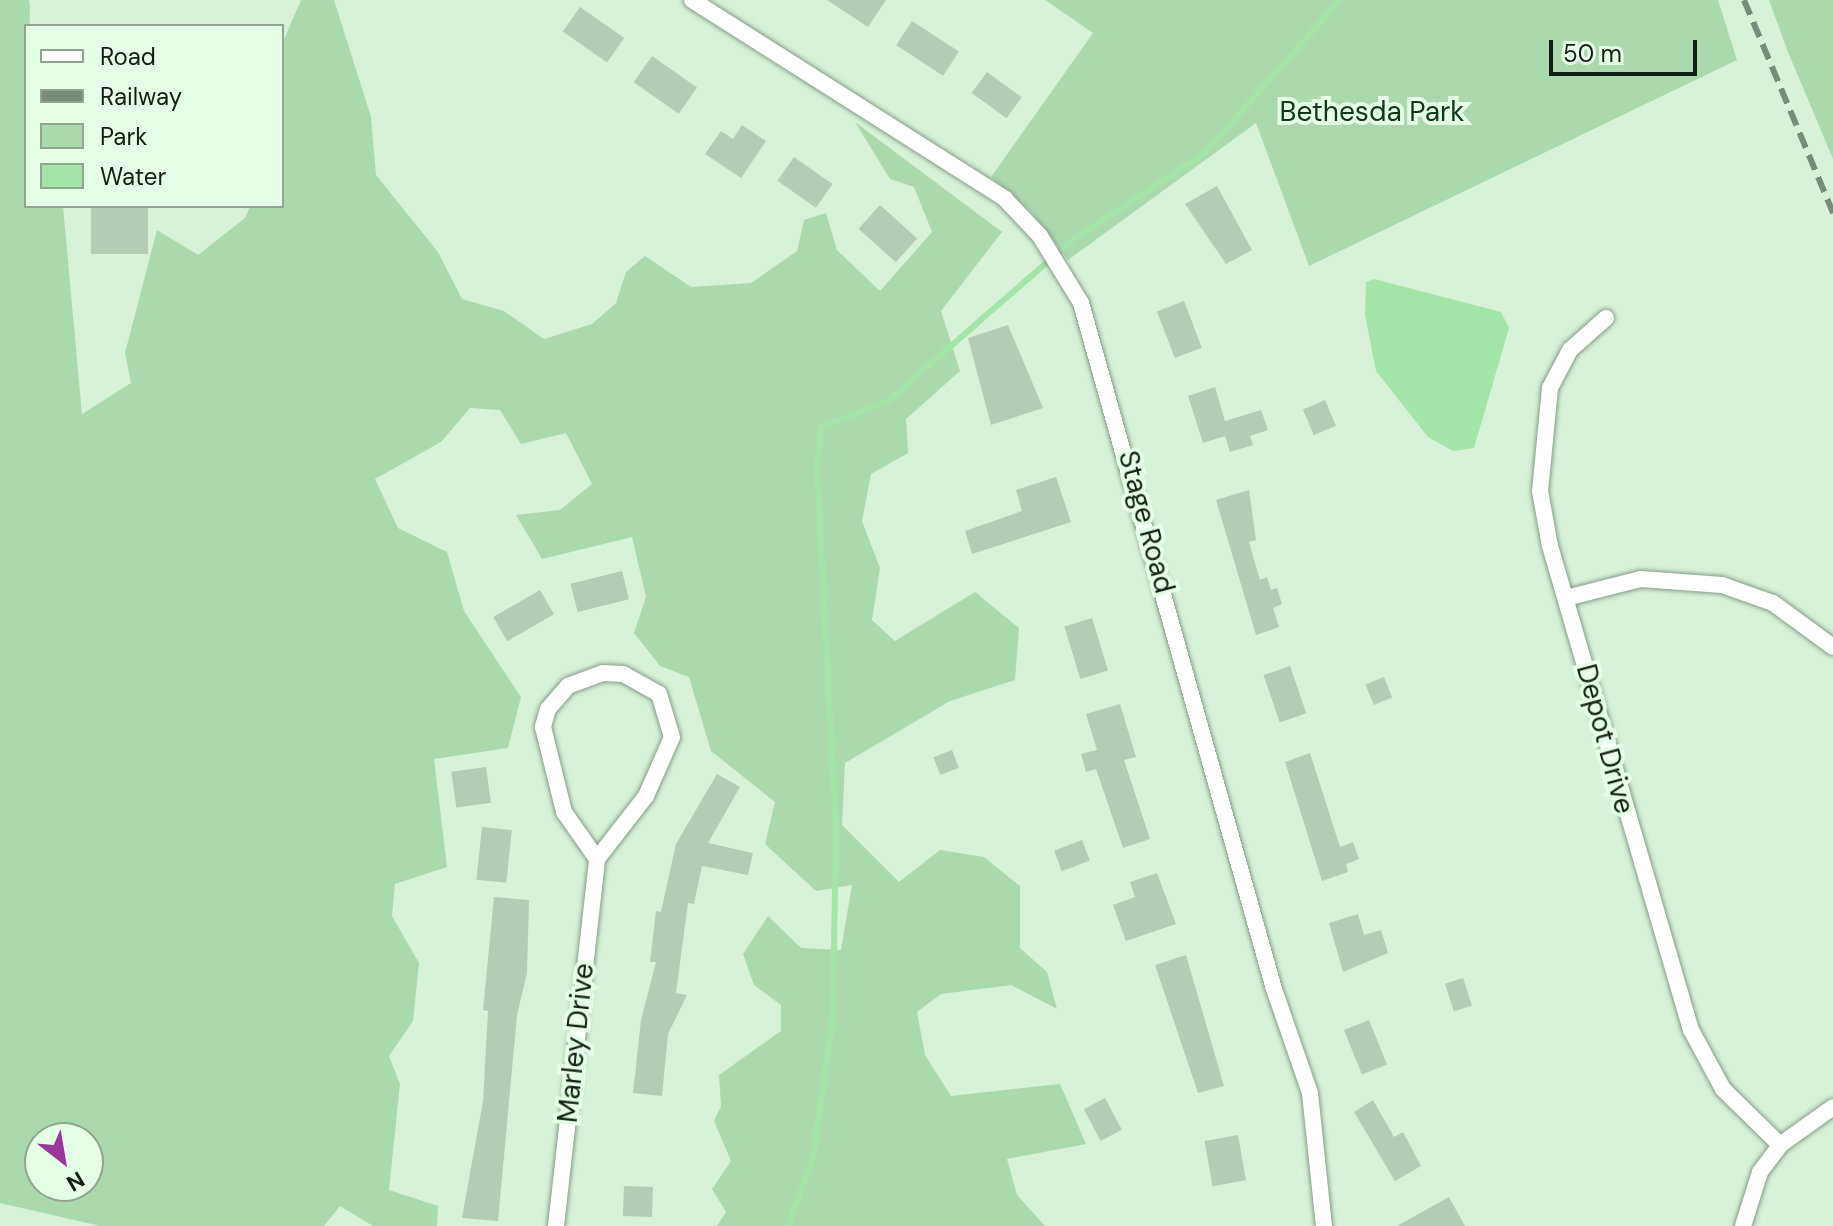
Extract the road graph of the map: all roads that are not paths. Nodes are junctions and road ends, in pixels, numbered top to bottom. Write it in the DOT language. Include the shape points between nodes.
graph roads {
  1 [pos="692,0"];
  2 [pos="1606,318"];
  3 [pos="1566,598"];
  4 [pos="1833,647"];
  5 [pos="597,859"];
  6 [pos="1833,1107"];
  7 [pos="1780,1145"];
  8 [pos="556,1226"];
  9 [pos="1324,1226"];
  10 [pos="1743,1226"];
  1 -- 9 [label="street, Stage Road" via="983,183 1061,267 1104,370 1249,904 1310,1093"];
  2 -- 3 [label="street, Depot Drive" via="1570,350 1550,388 1541,439 1540,491"];
  3 -- 4 [label="street" via="1641,579 1722,585 1773,603"];
  3 -- 7 [label="street, Depot Drive" via="1691,1030 1723,1089"];
  5 -- 5 [label="street" via="564,812 543,727 548,709 568,686 603,673 623,674 659,694 672,737 646,796"];
  5 -- 8 [label="street, Marley Drive"];
  6 -- 7 [label="street"];
  7 -- 10 [label="street" via="1760,1172"];
}
